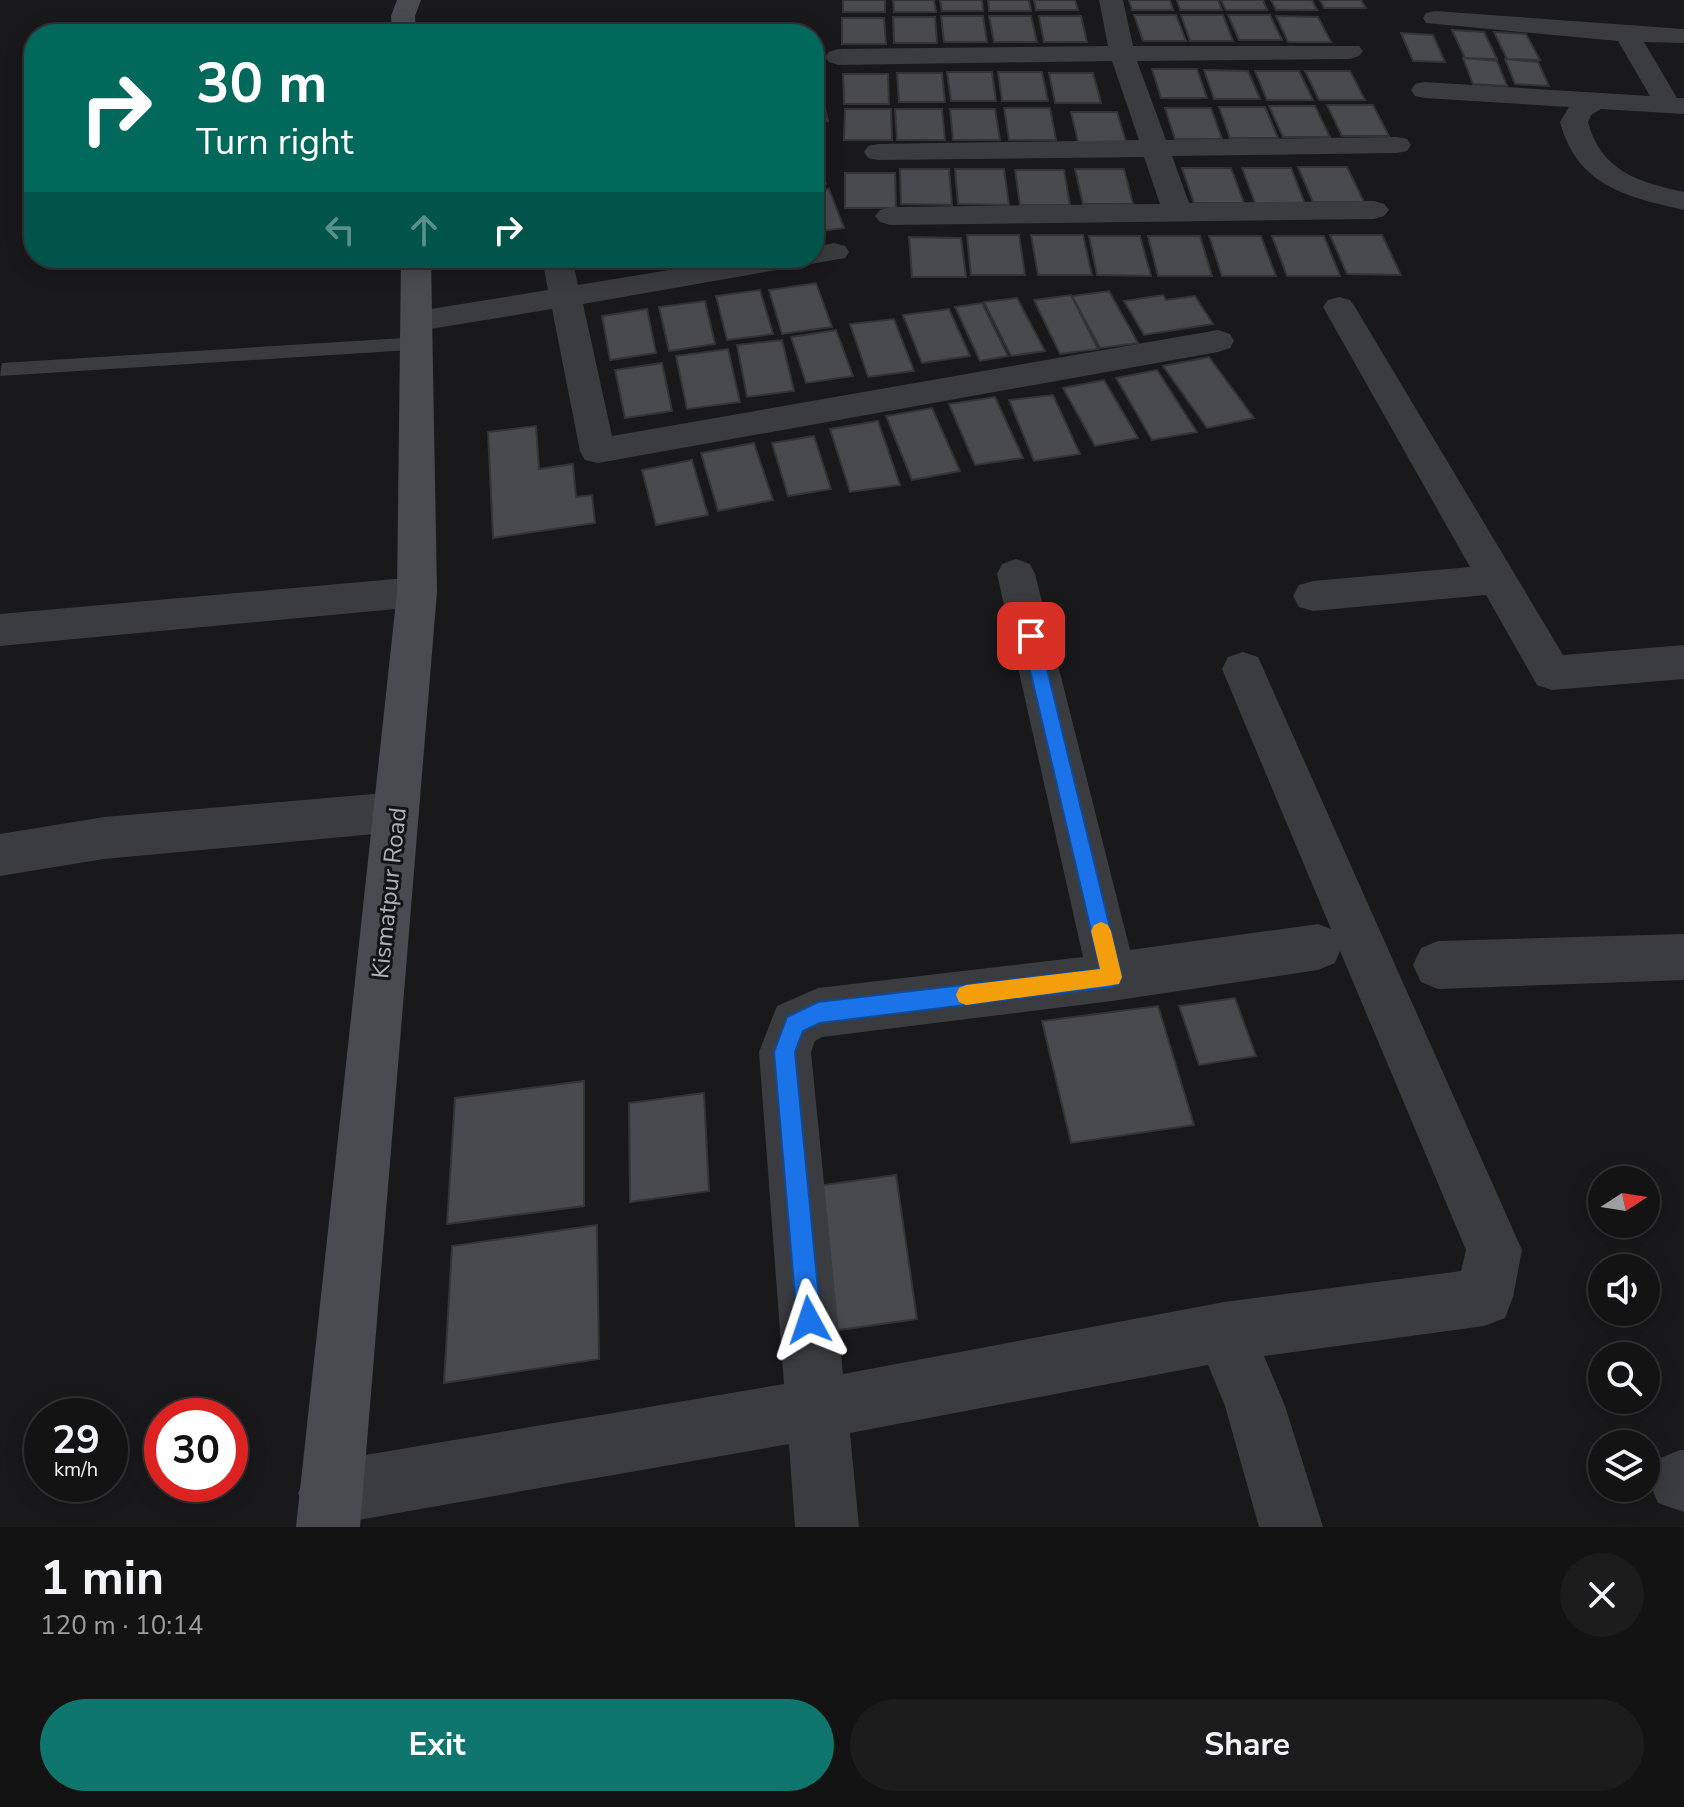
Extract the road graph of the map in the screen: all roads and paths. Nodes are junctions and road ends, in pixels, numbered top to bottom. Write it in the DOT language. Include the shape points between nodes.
graph roads {
  1 [pos="409,0"];
  2 [pos="1111,0"];
  3 [pos="1435,18"];
  4 [pos="403,24"];
  5 [pos="1627,34"];
  6 [pos="1684,36"];
  7 [pos="1350,51"];
  8 [pos="1122,54"];
  9 [pos="826,55"];
  10 [pos="1424,90"];
  11 [pos="1595,101"];
  12 [pos="1676,105"];
  13 [pos="1397,145"];
  14 [pos="1154,147"];
  15 [pos="878,152"];
  16 [pos="1622,182"];
  17 [pos="1684,187"];
  18 [pos="1684,201"];
  19 [pos="1374,210"];
  20 [pos="1178,213"];
  21 [pos="890,216"];
  22 [pos="416,268"];
  23 [pos="559,268"];
  24 [pos="738,268"];
  25 [pos="563,297"];
  26 [pos="1339,307"];
  27 [pos="418,332"];
  28 [pos="1218,341"];
  29 [pos="2,370"];
  30 [pos="1016,574"];
  31 [pos="1498,579"];
  32 [pos="417,592"];
  33 [pos="1313,596"];
  34 [pos="0,630"];
  35 [pos="1684,662"];
  36 [pos="1243,669"];
  37 [pos="396,812"];
  38 [pos="0,855"];
  39 [pos="1318,947"];
  40 [pos="1684,957"];
  41 [pos="1438,965"];
  42 [pos="1112,977"];
  43 [pos="1224,1332"];
  44 [pos="817,1409"];
  45 [pos="329,1510"];
  46 [pos="827,1527"];
  47 [pos="1291,1527"];
  1 -- 4 [label="street"];
  2 -- 8 [label="street"];
  3 -- 5 [label="street"];
  5 -- 6 [label="street"];
  5 -- 12 [label="street"];
  7 -- 8 [label="street"];
  8 -- 9 [label="street"];
  8 -- 14 [label="street"];
  10 -- 11 [label="street"];
  11 -- 12 [label="street"];
  11 -- 16 [label="street" via="1580,110 1576,134 1585,154"];
  13 -- 14 [label="street"];
  14 -- 15 [label="street"];
  14 -- 20 [label="street"];
  16 -- 17 [label="street"];
  16 -- 18 [label="street"];
  19 -- 20 [label="street"];
  20 -- 21 [label="street"];
  22 -- 27 [label="street, Kismatpur Road"];
  23 -- 25 [label="street"];
  24 -- 25 [label="street"];
  25 -- 27 [label="street"];
  25 -- 28 [label="street" via="598,451"];
  26 -- 31 [label="street"];
  27 -- 29 [label="lane"];
  27 -- 32 [label="street, Kismatpur Road"];
  30 -- 42 [label="street"];
  31 -- 33 [label="street"];
  31 -- 35 [label="street" via="1552,673"];
  32 -- 34 [label="street"];
  32 -- 37 [label="street, Kismatpur Road"];
  36 -- 43 [label="street" via="1494,1250 1484,1297"];
  37 -- 38 [label="street" via="104,838"];
  37 -- 45 [label="street, Kismatpur Road"];
  39 -- 42 [label="street"];
  40 -- 41 [label="street"];
  42 -- 44 [label="street" via="818,1013 795,1024 785,1052"];
  43 -- 44 [label="street"];
  43 -- 47 [label="street" via="1255,1406"];
  44 -- 45 [label="street"];
  44 -- 46 [label="street"];
}
